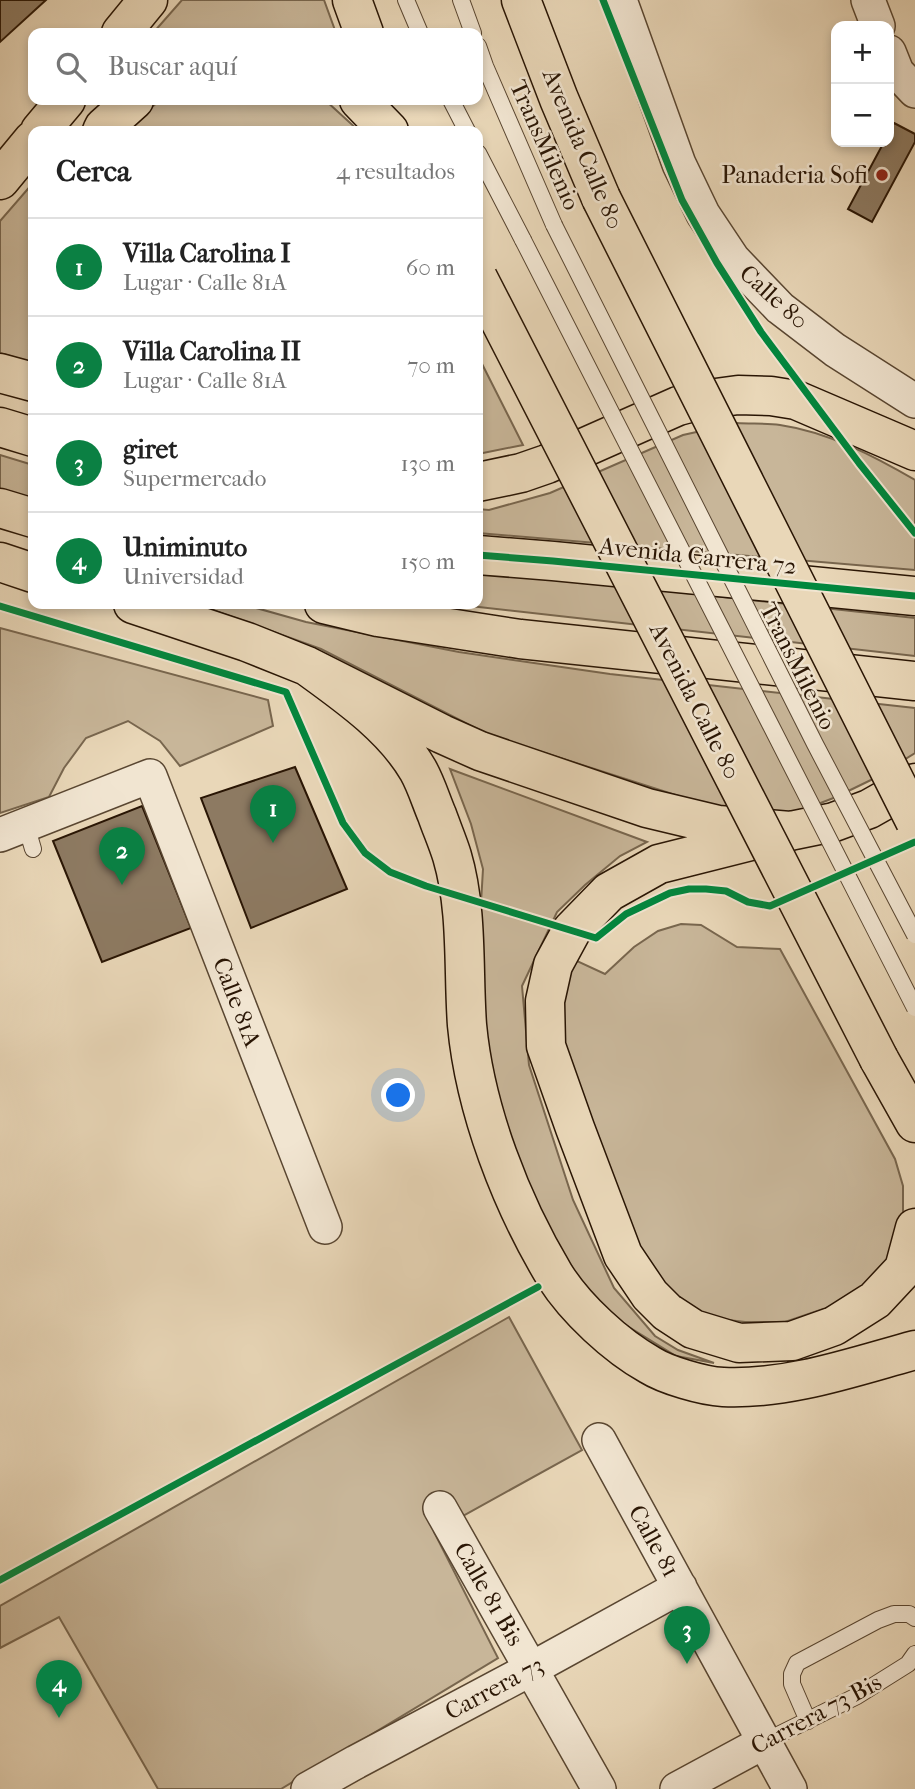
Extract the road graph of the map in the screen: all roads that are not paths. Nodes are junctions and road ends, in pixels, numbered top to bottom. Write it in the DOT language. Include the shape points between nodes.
graph roads {
  1 [pos="148,0"];
  2 [pos="352,0"];
  3 [pos="406,0"];
  4 [pos="461,0"];
  5 [pos="521,0"];
  6 [pos="620,0"];
  7 [pos="868,0"];
  8 [pos="876,21"];
  9 [pos="125,28"];
  10 [pos="362,28"];
  11 [pos="418,28"];
  12 [pos="471,28"];
  13 [pos="483,59"];
  14 [pos="62,105"];
  15 [pos="129,105"];
  16 [pos="364,105"];
  17 [pos="396,105"];
  18 [pos="454,105"];
  19 [pos="44,126"];
  20 [pos="107,126"];
  21 [pos="384,126"];
  22 [pos="406,126"];
  23 [pos="464,126"];
  24 [pos="28,146"];
  25 [pos="483,163"];
  26 [pos="0,180"];
  27 [pos="483,288"];
  28 [pos="0,373"];
  29 [pos="28,381"];
  30 [pos="914,401"];
  31 [pos="0,427"];
  32 [pos="28,435"];
  33 [pos="915,451"];
  34 [pos="483,481"];
  35 [pos="0,508"];
  36 [pos="28,516"];
  37 [pos="483,555"];
  38 [pos="0,562"];
  39 [pos="28,571"];
  40 [pos="915,596"];
  41 [pos="148,609"];
  42 [pos="345,609"];
  43 [pos="307,666"];
  44 [pos="915,681"];
  45 [pos="915,783"];
  46 [pos="915,821"];
  47 [pos="790,831"];
  48 [pos="20,836"];
  49 [pos="915,935"];
  50 [pos="915,1008"];
  51 [pos="915,1123"];
  52 [pos="325,1227"];
  53 [pos="915,1228"];
  54 [pos="915,1350"];
  55 [pos="599,1440"];
  56 [pos="440,1508"];
  57 [pos="680,1587"];
  58 [pos="915,1618"];
  59 [pos="915,1654"];
  60 [pos="531,1669"];
  61 [pos="804,1713"];
  62 [pos="764,1742"];
  63 [pos="308,1789"];
  64 [pos="599,1789"];
  65 [pos="677,1789"];
  66 [pos="790,1789"];
  1 -- 9 [label="highway"];
  2 -- 10 [label="highway"];
  3 -- 11 [label="lane"];
  4 -- 12 [label="lane"];
  5 -- 46 [label="highway, Avenida Calle 80, bridge" via="601,198"];
  6 -- 30 [label="street, Calle 80" via="679,164 703,214 733,259 780,308"];
  7 -- 8 [label="street"];
  13 -- 49 [label="lane, TransMilenio, bridge" via="554,225"];
  14 -- 19 [label="highway"];
  15 -- 20 [label="highway"];
  16 -- 21 [label="highway"];
  17 -- 22 [label="highway"];
  18 -- 23 [label="lane"];
  24 -- 26 [label="highway"];
  25 -- 50 [label="lane, bridge"];
  27 -- 51 [label="highway, Avenida Calle 80, bridge"];
  28 -- 29 [label="highway"];
  31 -- 32 [label="highway"];
  33 -- 34 [label="highway" via="796,400 738,395 678,407 547,464"];
  35 -- 36 [label="highway"];
  37 -- 40 [label="highway, Avenida Carrera 72"];
  38 -- 39 [label="highway"];
  41 -- 43 [label="highway"];
  42 -- 44 [label="highway" via="520,639"];
  43 -- 47 [label="highway" via="442,734 524,767 647,808 718,825"];
  43 -- 54 [label="highway" via="362,707 418,771 453,858 465,958 467,1026 485,1115 503,1171 531,1230 556,1277 588,1317 651,1366 723,1387 816,1377"];
  45 -- 47 [label="highway" via="858,813"];
  47 -- 53 [label="highway" via="659,864 608,892 572,930 553,965 545,1001 546,1046 623,1255 650,1295 693,1329 739,1343 792,1341 834,1326 875,1300 904,1269"];
  48 -- 52 [label="street, Calle 81A" via="150,776"];
  55 -- 57 [label="street, Calle 81"];
  56 -- 60 [label="street, Calle 81 Bis"];
  57 -- 60 [label="street, Carrera 73"];
  57 -- 62 [label="street, Calle 81"];
  58 -- 61 [label="lane, Carrera 73 Bis" via="894,1614 878,1620 797,1663 792,1684"];
  59 -- 61 [label="lane, Carrera 73 Bis" via="908,1664 857,1696"];
  60 -- 63 [label="street, Carrera 73"];
  60 -- 64 [label="street, Calle 81 Bis"];
  61 -- 62 [label="lane, Carrera 73 Bis"];
  62 -- 65 [label="street, Carrera 73 Bis"];
  62 -- 66 [label="street, Calle 81"];
}
